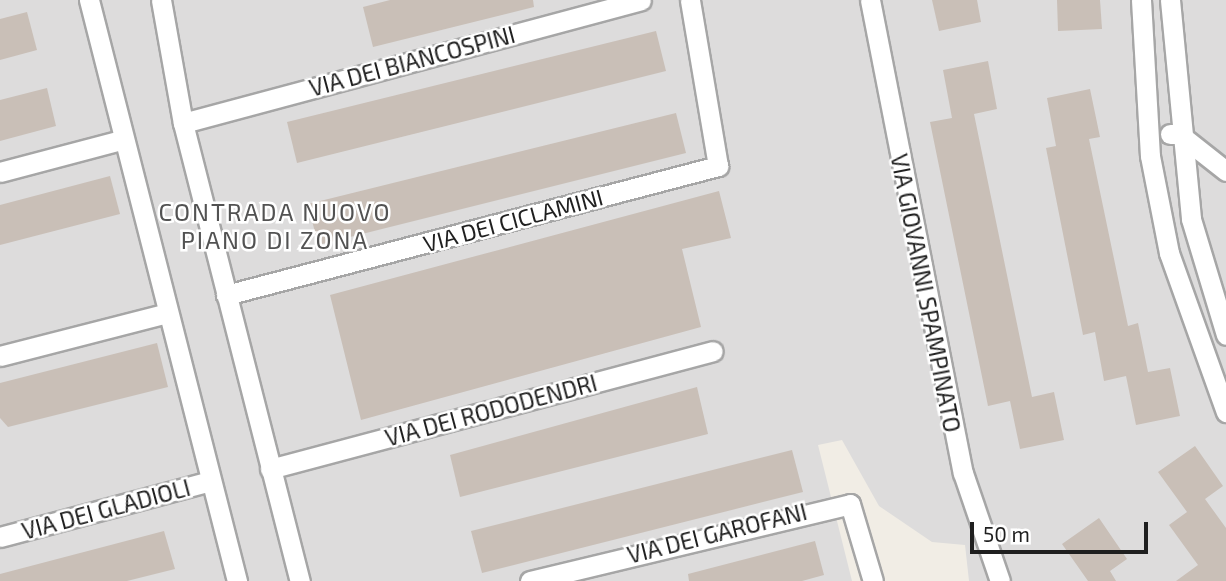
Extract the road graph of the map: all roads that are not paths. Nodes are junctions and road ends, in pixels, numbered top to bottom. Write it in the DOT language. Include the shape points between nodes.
graph roads {
  1 [pos="89,0"];
  2 [pos="161,0"];
  3 [pos="641,0"];
  4 [pos="690,0"];
  5 [pos="870,0"];
  6 [pos="1141,0"];
  7 [pos="1170,0"];
  8 [pos="183,122"];
  9 [pos="1179,134"];
  10 [pos="1149,135"];
  11 [pos="121,140"];
  12 [pos="0,172"];
  13 [pos="1226,172"];
  14 [pos="226,295"];
  15 [pos="164,314"];
  16 [pos="1226,335"];
  17 [pos="713,351"];
  18 [pos="0,356"];
  19 [pos="1226,412"];
  20 [pos="270,469"];
  21 [pos="211,481"];
  22 [pos="0,537"];
  23 [pos="237,581"];
  24 [pos="300,581"];
  25 [pos="530,581"];
  26 [pos="873,581"];
  27 [pos="1000,581"];
  1 -- 11 [label="street"];
  2 -- 8 [label="street"];
  3 -- 8 [label="street, VIA DEI BIANCOSPINI"];
  4 -- 14 [label="street, VIA DEI CICLAMINI" via="718,166"];
  5 -- 27 [label="street, VIA GIOVANNI SPAMPINATO" via="963,473"];
  6 -- 10 [label="street"];
  7 -- 9 [label="street"];
  8 -- 14 [label="street"];
  9 -- 10 [label="street"];
  9 -- 13 [label="street"];
  9 -- 16 [label="street" via="1191,219"];
  10 -- 19 [label="street" via="1168,253"];
  11 -- 12 [label="street"];
  11 -- 15 [label="street"];
  14 -- 20 [label="street"];
  15 -- 18 [label="street"];
  15 -- 21 [label="street"];
  17 -- 20 [label="street, VIA DEI RODODENDRI"];
  20 -- 24 [label="street"];
  21 -- 22 [label="street, VIA DEI GLADIOLI"];
  21 -- 23 [label="street"];
  25 -- 26 [label="street, VIA DEI GAROFANI" via="823,506 850,504"];
}
